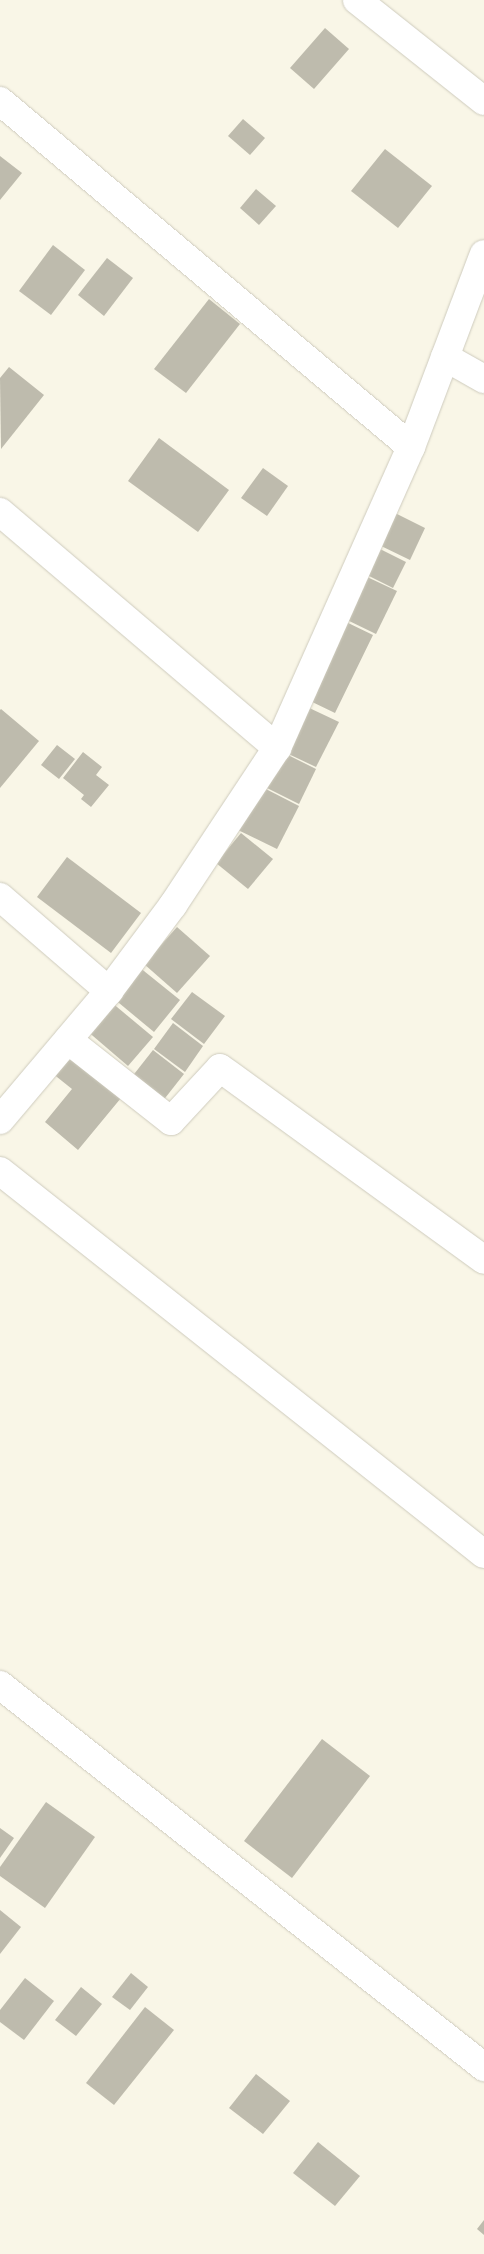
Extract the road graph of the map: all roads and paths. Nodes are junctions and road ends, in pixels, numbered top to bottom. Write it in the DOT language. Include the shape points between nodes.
graph roads {
  1 [pos="357,0"];
  2 [pos="0,101"];
  3 [pos="484,101"];
  4 [pos="484,254"];
  5 [pos="445,357"];
  6 [pos="484,379"];
  7 [pos="411,447"];
  8 [pos="0,512"];
  9 [pos="277,748"];
  10 [pos="0,897"];
  11 [pos="109,991"];
  12 [pos="68,1040"];
  13 [pos="0,1120"];
  14 [pos="0,1171"];
  15 [pos="484,1260"];
  16 [pos="484,1554"];
  17 [pos="0,1685"];
  18 [pos="484,2068"];
  1 -- 3 [label="street"];
  2 -- 7 [label="street"];
  4 -- 5 [label="street"];
  5 -- 6 [label="street"];
  5 -- 7 [label="street"];
  7 -- 9 [label="street"];
  8 -- 9 [label="street"];
  9 -- 11 [label="street" via="173,905"];
  10 -- 11 [label="street"];
  11 -- 12 [label="street"];
  12 -- 13 [label="street"];
  12 -- 15 [label="street" via="172,1121 220,1068"];
  14 -- 16 [label="street"];
  17 -- 18 [label="street"];
}
